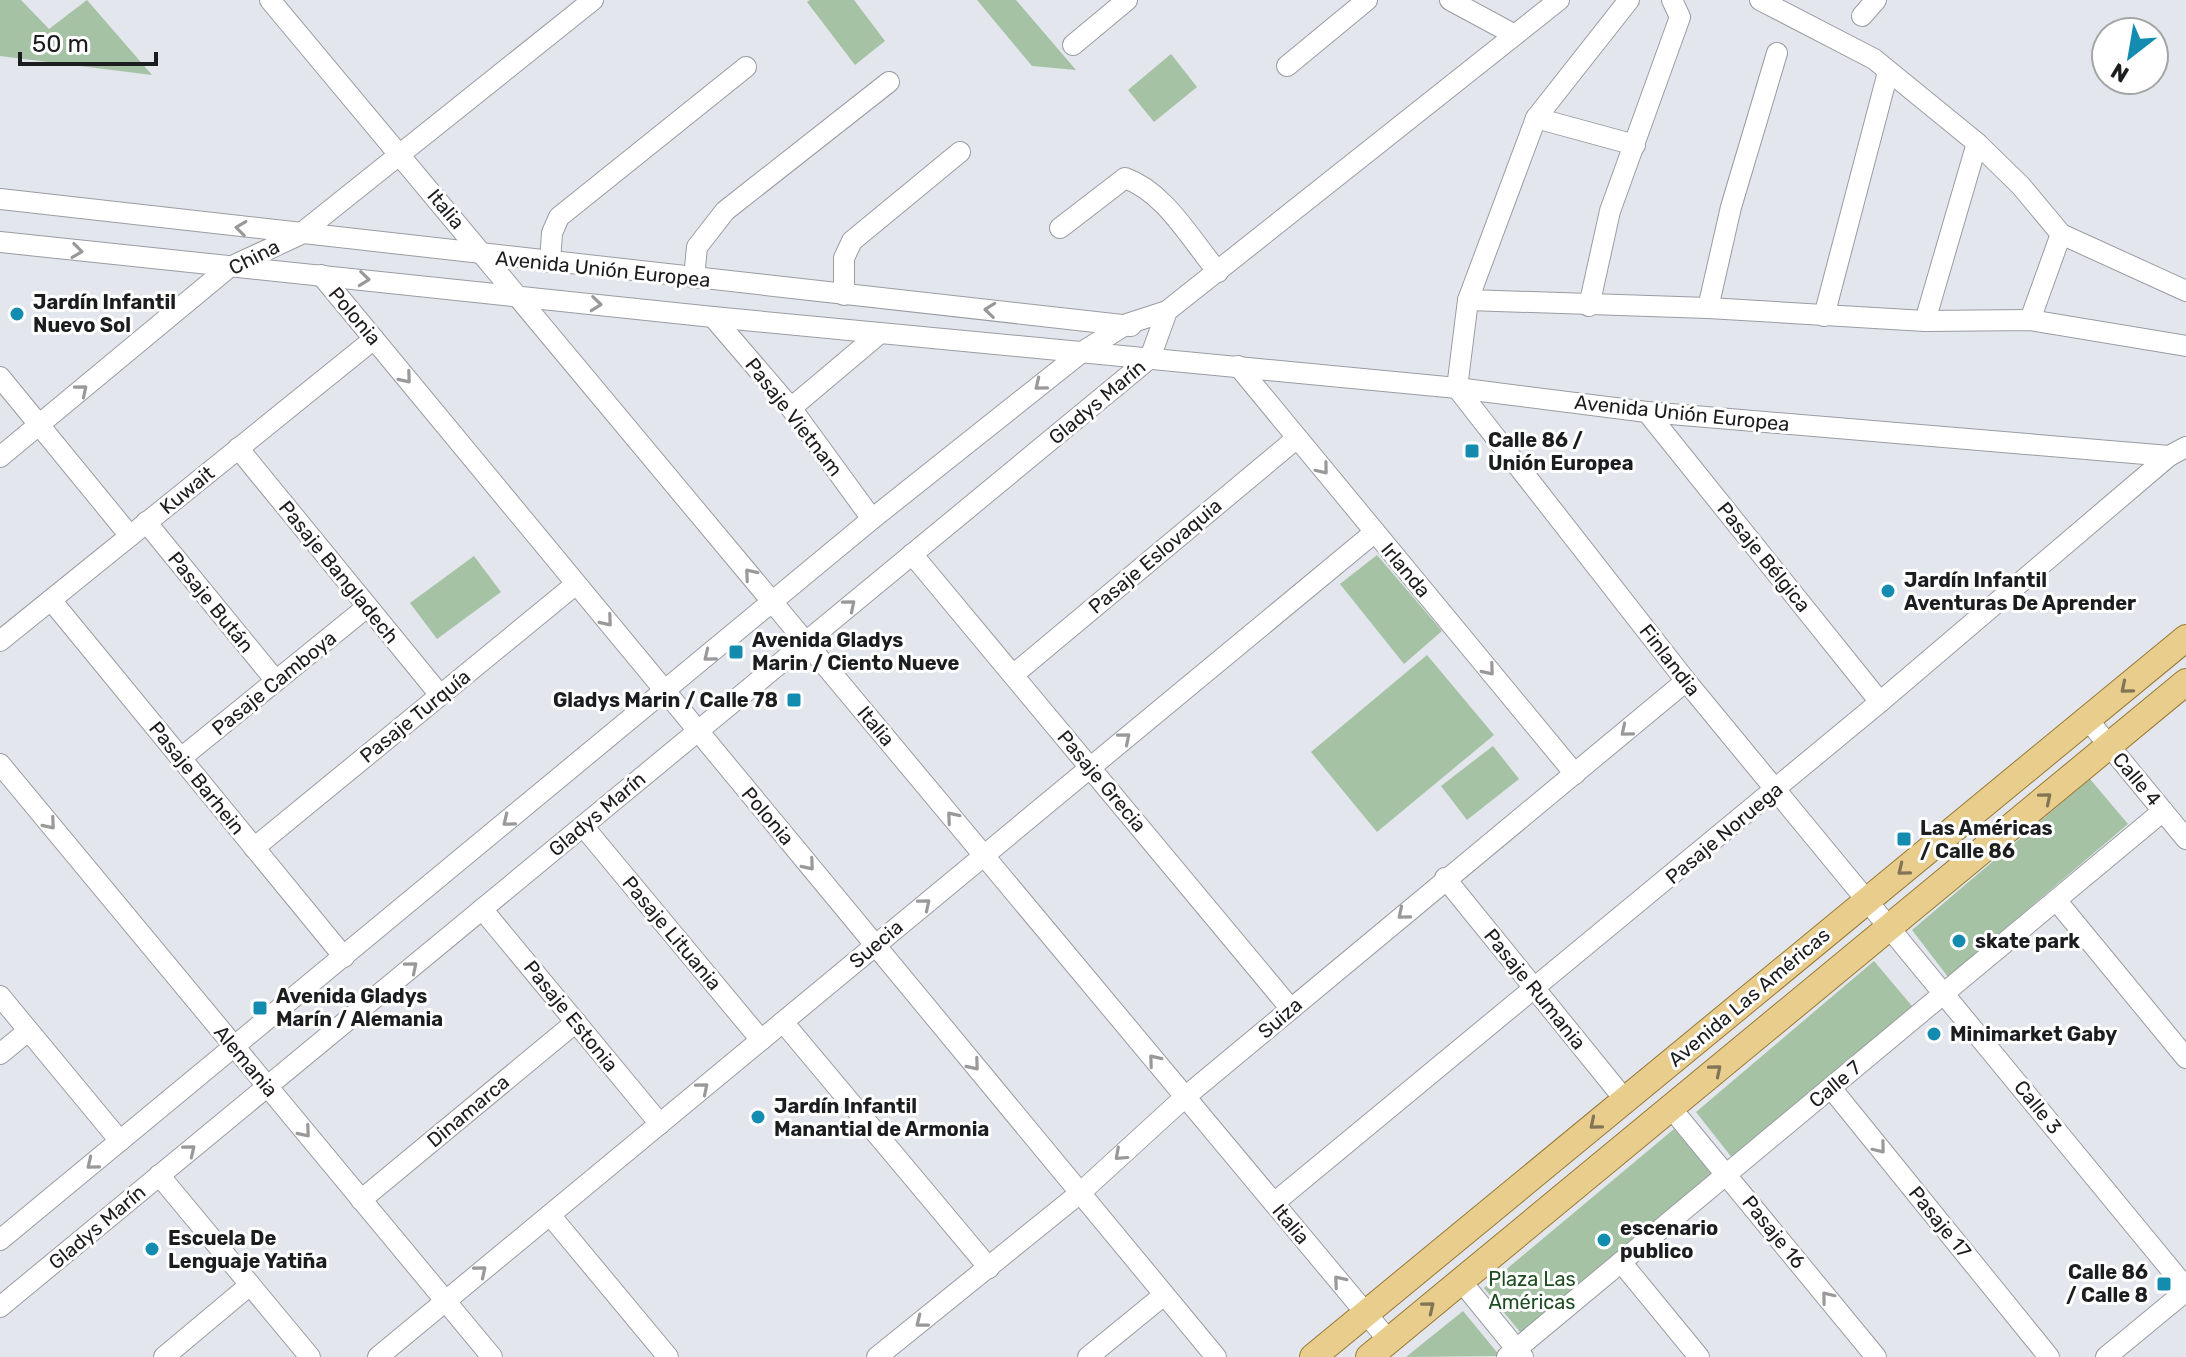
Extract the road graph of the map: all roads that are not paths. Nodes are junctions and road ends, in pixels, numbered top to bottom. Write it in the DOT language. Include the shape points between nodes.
graph roads {
  1 [pos="270,0"];
  2 [pos="593,0"];
  3 [pos="1127,0"];
  4 [pos="1367,0"];
  5 [pos="1450,0"];
  6 [pos="1559,0"];
  7 [pos="1629,0"];
  8 [pos="1672,0"];
  9 [pos="1760,0"];
  10 [pos="1876,0"];
  11 [pos="1862,16"];
  12 [pos="1513,34"];
  13 [pos="1073,45"];
  14 [pos="1777,53"];
  15 [pos="1287,66"];
  16 [pos="746,67"];
  17 [pos="1888,72"];
  18 [pos="889,82"];
  19 [pos="1536,118"];
  20 [pos="1977,143"];
  21 [pos="1635,145"];
  22 [pos="960,152"];
  23 [pos="402,156"];
  24 [pos="0,199"];
  25 [pos="1060,228"];
  26 [pos="2061,234"];
  27 [pos="299,235"];
  28 [pos="0,242"];
  29 [pos="485,256"];
  30 [pos="550,262"];
  31 [pos="228,268"];
  32 [pos="1218,272"];
  33 [pos="321,275"];
  34 [pos="694,278"];
  35 [pos="2186,291"];
  36 [pos="844,295"];
  37 [pos="518,296"];
  38 [pos="1468,300"];
  39 [pos="1589,306"];
  40 [pos="1708,308"];
  41 [pos="1167,311"];
  42 [pos="1824,316"];
  43 [pos="713,317"];
  44 [pos="2030,320"];
  45 [pos="1925,321"];
  46 [pos="1127,324"];
  47 [pos="880,333"];
  48 [pos="1159,338"];
  49 [pos="374,339"];
  50 [pos="2186,346"];
  51 [pos="1082,352"];
  52 [pos="1150,358"];
  53 [pos="1197,362"];
  54 [pos="1238,366"];
  55 [pos="0,377"];
  56 [pos="1457,388"];
  57 [pos="791,408"];
  58 [pos="1647,412"];
  59 [pos="40,424"];
  60 [pos="1297,438"];
  61 [pos="238,448"];
  62 [pos="2177,451"];
  63 [pos="0,457"];
  64 [pos="872,519"];
  65 [pos="146,522"];
  66 [pos="1375,532"];
  67 [pos="130,536"];
  68 [pos="912,554"];
  69 [pos="576,584"];
  70 [pos="51,600"];
  71 [pos="774,603"];
  72 [pos="367,607"];
  73 [pos="2186,638"];
  74 [pos="0,641"];
  75 [pos="806,641"];
  76 [pos="1013,675"];
  77 [pos="276,681"];
  78 [pos="1686,681"];
  79 [pos="666,691"];
  80 [pos="2183,691"];
  81 [pos="440,695"];
  82 [pos="1880,702"];
  83 [pos="2088,720"];
  84 [pos="698,731"];
  85 [pos="2109,746"];
  86 [pos="181,758"];
  87 [pos="0,764"];
  88 [pos="1090,767"];
  89 [pos="1575,774"];
  90 [pos="1776,789"];
  91 [pos="2163,811"];
  92 [pos="583,826"];
  93 [pos="2186,839"];
  94 [pos="254,848"];
  95 [pos="984,855"];
  96 [pos="1445,878"];
  97 [pos="1867,900"];
  98 [pos="2056,900"];
  99 [pos="482,909"];
  100 [pos="1890,927"];
  101 [pos="875,945"];
  102 [pos="344,957"];
  103 [pos="1536,989"];
  104 [pos="1944,993"];
  105 [pos="0,996"];
  106 [pos="1291,1009"];
  107 [pos="576,1022"];
  108 [pos="783,1022"];
  109 [pos="28,1031"];
  110 [pos="761,1040"];
  111 [pos="234,1047"];
  112 [pos="0,1054"];
  113 [pos="2186,1058"];
  114 [pos="267,1086"];
  115 [pos="1831,1088"];
  116 [pos="1185,1097"];
  117 [pos="1625,1100"];
  118 [pos="1671,1108"];
  119 [pos="660,1124"];
  120 [pos="120,1141"];
  121 [pos="159,1175"];
  122 [pos="1726,1175"];
  123 [pos="1080,1193"];
  124 [pos="361,1200"];
  125 [pos="1274,1203"];
  126 [pos="550,1215"];
  127 [pos="0,1240"];
  128 [pos="1621,1262"];
  129 [pos="989,1268"];
  130 [pos="1461,1281"];
  131 [pos="250,1285"];
  132 [pos="2186,1289"];
  133 [pos="1164,1295"];
  134 [pos="445,1301"];
  135 [pos="0,1307"];
  136 [pos="1366,1314"];
  137 [pos="1379,1349"];
  138 [pos="1516,1354"];
  139 [pos="164,1357"];
  140 [pos="310,1357"];
  141 [pos="378,1357"];
  142 [pos="492,1357"];
  143 [pos="668,1357"];
  144 [pos="877,1357"];
  145 [pos="1088,1357"];
  146 [pos="1216,1357"];
  147 [pos="1313,1357"];
  148 [pos="1699,1357"];
  149 [pos="1876,1357"];
  150 [pos="2049,1357"];
  151 [pos="2106,1357"];
  1 -- 23 [label="street, Italia"];
  2 -- 23 [label="street, China"];
  3 -- 13 [label="street"];
  4 -- 15 [label="street"];
  5 -- 12 [label="street"];
  6 -- 12 [label="street"];
  7 -- 19 [label="street"];
  8 -- 21 [label="street" via="1680,17"];
  9 -- 17 [label="street" via="1842,41"];
  10 -- 11 [label="street"];
  12 -- 32 [label="street"];
  14 -- 40 [label="street" via="1731,207"];
  16 -- 30 [label="street" via="565,211 552,233"];
  17 -- 20 [label="street"];
  17 -- 42 [label="street"];
  18 -- 34 [label="street" via="725,211 697,247"];
  19 -- 21 [label="street"];
  19 -- 38 [label="street"];
  20 -- 26 [label="street"];
  20 -- 45 [label="street"];
  21 -- 39 [label="street" via="1610,211"];
  22 -- 36 [label="street" via="852,241 844,258"];
  23 -- 27 [label="street, China"];
  23 -- 29 [label="street, Italia"];
  27 -- 24 [label="street, Avenida Unión Europea, one-way"];
  25 -- 32 [label="street" via="1125,178 1156,196"];
  26 -- 35 [label="street"];
  26 -- 44 [label="street"];
  27 -- 29 [label="street, Avenida Unión Europea"];
  27 -- 31 [label="street, China"];
  28 -- 31 [label="street, Avenida Unión Europea, one-way"];
  29 -- 30 [label="street, Avenida Unión Europea"];
  29 -- 37 [label="street, Italia"];
  30 -- 34 [label="street, Avenida Unión Europea"];
  31 -- 33 [label="street, Avenida Unión Europea"];
  59 -- 31 [label="street, China, one-way"];
  32 -- 41 [label="street"];
  33 -- 37 [label="street, Avenida Unión Europea, one-way"];
  33 -- 49 [label="street, Polonia"];
  34 -- 36 [label="street, Avenida Unión Europea"];
  46 -- 36 [label="street, Avenida Unión Europea, one-way"];
  37 -- 43 [label="street, Avenida Unión Europea, one-way"];
  71 -- 37 [label="street, Italia, one-way"];
  38 -- 39 [label="street"];
  38 -- 56 [label="street"];
  39 -- 40 [label="street"];
  40 -- 42 [label="street"];
  41 -- 46 [label="street, Gladys Marín"];
  41 -- 48 [label="street, Gladys Marín"];
  42 -- 45 [label="street"];
  43 -- 47 [label="street, Avenida Unión Europea"];
  43 -- 57 [label="street, Pasaje Vietnam"];
  44 -- 45 [label="street"];
  44 -- 50 [label="street"];
  46 -- 48 [label="street, Avenida Unión Europea"];
  46 -- 51 [label="street, Gladys Marín"];
  47 -- 51 [label="street, Avenida Unión Europea"];
  47 -- 57 [label="street"];
  48 -- 52 [label="street, Gladys Marín"];
  48 -- 53 [label="street, Avenida Unión Europea"];
  49 -- 61 [label="street, Kuwait"];
  49 -- 69 [label="street, Polonia, one-way"];
  51 -- 52 [label="street, Avenida Unión Europea"];
  51 -- 64 [label="street, Gladys Marín, one-way"];
  52 -- 53 [label="street, Avenida Unión Europea"];
  52 -- 68 [label="street, Gladys Marín"];
  53 -- 54 [label="street, Avenida Unión Europea"];
  54 -- 56 [label="street, Avenida Unión Europea"];
  54 -- 60 [label="street, Irlanda"];
  55 -- 59 [label="street"];
  56 -- 58 [label="street, Avenida Unión Europea"];
  56 -- 78 [label="street, Finlandia"];
  57 -- 64 [label="street, Pasaje Vietnam"];
  58 -- 62 [label="street, Avenida Unión Europea"];
  58 -- 82 [label="street, Pasaje Bélgica"];
  59 -- 63 [label="street, China"];
  59 -- 67 [label="street"];
  60 -- 66 [label="street, Irlanda, one-way"];
  60 -- 76 [label="street, Pasaje Eslovaquia"];
  61 -- 65 [label="street, Kuwait"];
  61 -- 72 [label="street, Pasaje Bangladech"];
  62 -- 82 [label="street, Pasaje Noruega"];
  64 -- 71 [label="street, Gladys Marín"];
  65 -- 67 [label="street, Kuwait"];
  65 -- 77 [label="street, Pasaje Bután"];
  88 -- 66 [label="street, Suecia, one-way"];
  66 -- 89 [label="street, Irlanda, one-way"];
  67 -- 70 [label="street, Kuwait"];
  75 -- 68 [label="street, Gladys Marín, one-way"];
  68 -- 76 [label="street, Pasaje Grecia"];
  69 -- 79 [label="street, Polonia, one-way"];
  69 -- 81 [label="street, Pasaje Turquía"];
  70 -- 74 [label="street, Kuwait"];
  70 -- 86 [label="street, Pasaje Barhein"];
  71 -- 75 [label="street, Italia"];
  71 -- 79 [label="street, Gladys Marín, one-way"];
  72 -- 77 [label="street, Pasaje Camboya"];
  72 -- 81 [label="street, Pasaje Bangladech"];
  73 -- 83 [label="main road, Avenida Las Américas, one-way"];
  75 -- 84 [label="street, Gladys Marín"];
  95 -- 75 [label="street, Italia, one-way"];
  76 -- 88 [label="street, Pasaje Grecia"];
  77 -- 86 [label="street, Pasaje Camboya"];
  78 -- 89 [label="street, Suiza, one-way"];
  78 -- 90 [label="street, Finlandia"];
  79 -- 84 [label="street, Polonia"];
  79 -- 102 [label="street, Gladys Marín, one-way"];
  80 -- 85 [label="main road, Avenida Las Américas"];
  81 -- 94 [label="street, Pasaje Turquía"];
  82 -- 90 [label="street, Pasaje Noruega"];
  83 -- 85 [label="street, Calle 4"];
  83 -- 97 [label="main road, Avenida Las Américas, one-way"];
  84 -- 92 [label="street, Gladys Marín"];
  84 -- 101 [label="street, Polonia, one-way"];
  85 -- 91 [label="street, Calle 4"];
  100 -- 85 [label="main road, Avenida Las Américas, one-way"];
  86 -- 94 [label="street, Pasaje Barhein"];
  87 -- 111 [label="street, Alemania, one-way"];
  88 -- 95 [label="street, Suecia"];
  88 -- 106 [label="street, Pasaje Grecia"];
  89 -- 96 [label="street, Suiza"];
  90 -- 97 [label="street, Finlandia"];
  90 -- 103 [label="street, Pasaje Noruega"];
  91 -- 93 [label="street, Calle 4"];
  91 -- 98 [label="street, Calle 7"];
  92 -- 99 [label="street, Gladys Marín"];
  92 -- 110 [label="street, Pasaje Lituania"];
  94 -- 102 [label="street, Pasaje Barhein"];
  101 -- 95 [label="street, Suecia, one-way"];
  116 -- 95 [label="street, Italia, one-way"];
  96 -- 103 [label="street, Pasaje Rumania"];
  96 -- 106 [label="street, Suiza, one-way"];
  97 -- 100 [label="street, Finlandia"];
  97 -- 117 [label="main road, Avenida Las Américas"];
  98 -- 104 [label="street, Calle 7"];
  98 -- 113 [label="street"];
  99 -- 107 [label="street, Pasaje Estonia"];
  114 -- 99 [label="street, Gladys Marín, one-way"];
  100 -- 104 [label="street, Calle 3"];
  118 -- 100 [label="main road, Avenida Las Américas, one-way"];
  101 -- 108 [label="street, Suecia"];
  101 -- 123 [label="street, Polonia, one-way"];
  102 -- 111 [label="street, Gladys Marín"];
  103 -- 117 [label="street, Pasaje Rumania"];
  103 -- 125 [label="street, Pasaje Noruega"];
  104 -- 115 [label="street, Calle 7"];
  104 -- 132 [label="street, Calle 3"];
  105 -- 109 [label="street"];
  106 -- 116 [label="street, Suiza"];
  107 -- 119 [label="street, Pasaje Estonia"];
  107 -- 124 [label="street, Dinamarca"];
  108 -- 110 [label="street, Suecia"];
  108 -- 129 [label="street"];
  109 -- 112 [label="street"];
  109 -- 120 [label="street"];
  119 -- 110 [label="street, Suecia, one-way"];
  111 -- 114 [label="street, Alemania"];
  111 -- 120 [label="street, Gladys Marín"];
  121 -- 114 [label="street, Gladys Marín, one-way"];
  114 -- 124 [label="street, Alemania, one-way"];
  115 -- 122 [label="street, Calle 7"];
  115 -- 150 [label="street, Pasaje 17, one-way"];
  116 -- 123 [label="street, Suiza, one-way"];
  116 -- 125 [label="street, Italia"];
  117 -- 136 [label="main road, Avenida Las Américas, one-way"];
  118 -- 122 [label="street, Pasaje 16"];
  118 -- 130 [label="main road, Avenida Las Américas"];
  119 -- 126 [label="street, Suecia"];
  120 -- 127 [label="street, Gladys Marín, one-way"];
  121 -- 131 [label="street"];
  121 -- 135 [label="street, Gladys Marín"];
  122 -- 128 [label="street, Calle 7"];
  149 -- 122 [label="street, Pasaje 16, one-way"];
  123 -- 129 [label="street, Suiza"];
  123 -- 133 [label="street, Polonia"];
  124 -- 134 [label="street, Alemania"];
  136 -- 125 [label="street, Italia, one-way"];
  134 -- 126 [label="street, Suecia, one-way"];
  126 -- 143 [label="street"];
  128 -- 138 [label="street, Calle 7"];
  128 -- 148 [label="street"];
  129 -- 144 [label="street, Suiza, one-way"];
  137 -- 130 [label="main road, Avenida Las Américas, one-way"];
  130 -- 138 [label="street"];
  131 -- 139 [label="street"];
  131 -- 140 [label="street"];
  132 -- 151 [label="street"];
  133 -- 145 [label="street"];
  133 -- 146 [label="street, Polonia"];
  134 -- 141 [label="street, Suecia"];
  134 -- 142 [label="street, Alemania"];
  136 -- 137 [label="street, Italia"];
  136 -- 147 [label="main road, Avenida Las Américas"];
}
